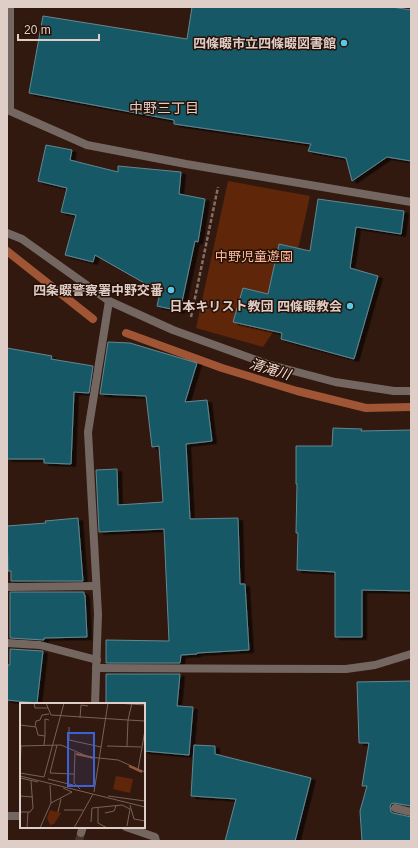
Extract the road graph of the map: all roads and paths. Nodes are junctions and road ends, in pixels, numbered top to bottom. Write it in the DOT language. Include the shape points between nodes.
graph roads {
  1 [pos="10,7"];
  2 [pos="222,171"];
  3 [pos="411,202"];
  4 [pos="7,232"];
  5 [pos="109,301"];
  6 [pos="187,335"];
  7 [pos="411,391"];
  8 [pos="96,586"];
  9 [pos="7,587"];
  10 [pos="7,643"];
  11 [pos="411,654"];
  12 [pos="97,664"];
  13 [pos="95,703"];
  14 [pos="395,808"];
  15 [pos="411,812"];
  16 [pos="7,816"];
  17 [pos="20,816"];
  18 [pos="129,828"];
  19 [pos="156,841"];
  1 -- 2 [label="street" via="10,111 87,144"];
  2 -- 3 [label="street"];
  2 -- 6 [label="path"];
  4 -- 5 [label="street" via="22,239"];
  5 -- 6 [label="street"];
  5 -- 8 [label="street" via="88,432"];
  6 -- 7 [label="street" via="267,364 335,382"];
  8 -- 9 [label="street"];
  8 -- 12 [label="street"];
  10 -- 12 [label="street" via="40,645"];
  11 -- 12 [label="street" via="375,665 346,669"];
  12 -- 13 [label="street"];
  14 -- 15 [label="street"];
  16 -- 17 [label="street"];
  18 -- 19 [label="street" via="155,838"];
}
